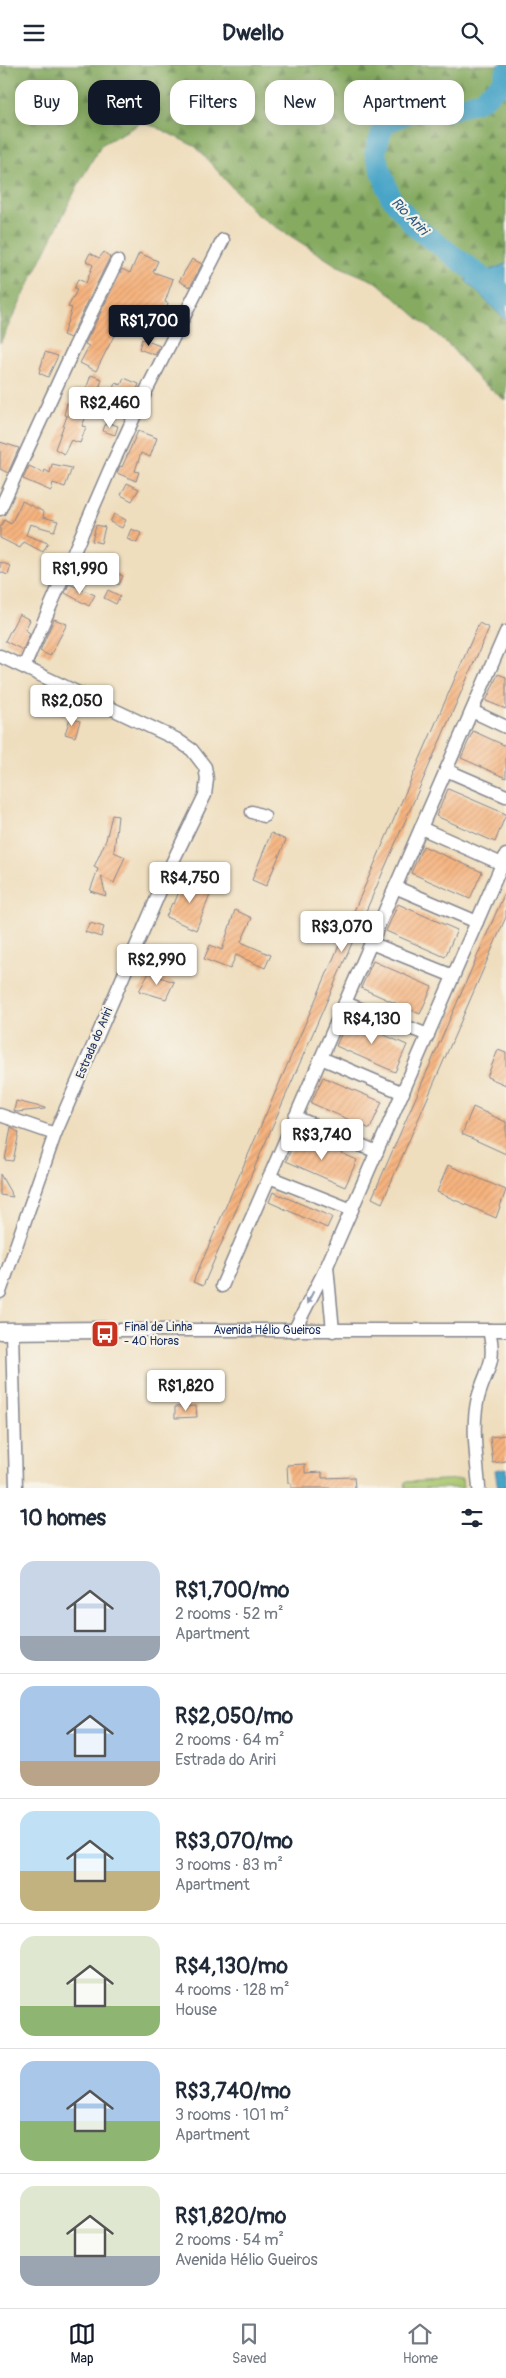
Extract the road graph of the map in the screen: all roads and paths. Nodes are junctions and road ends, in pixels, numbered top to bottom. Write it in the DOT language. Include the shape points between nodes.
graph roads {
  1 [pos="223,240"];
  2 [pos="117,261"];
  3 [pos="0,509"];
  4 [pos="506,632"];
  5 [pos="0,656"];
  6 [pos="501,658"];
  7 [pos="24,667"];
  8 [pos="472,711"];
  9 [pos="506,727"];
  10 [pos="446,770"];
  11 [pos="506,796"];
  12 [pos="420,829"];
  13 [pos="504,860"];
  14 [pos="395,887"];
  15 [pos="477,922"];
  16 [pos="371,943"];
  17 [pos="453,976"];
  18 [pos="345,1003"];
  19 [pos="428,1035"];
  20 [pos="320,1058"];
  21 [pos="403,1093"];
  22 [pos="0,1115"];
  23 [pos="295,1117"];
  24 [pos="55,1134"];
  25 [pos="377,1152"];
  26 [pos="269,1177"];
  27 [pos="352,1210"];
  28 [pos="327,1266"];
  29 [pos="222,1286"];
  30 [pos="0,1292"];
  31 [pos="105,1330"];
  32 [pos="489,1330"];
  33 [pos="506,1330"];
  34 [pos="294,1331"];
  35 [pos="333,1331"];
  36 [pos="6,1332"];
  37 [pos="16,1488"];
  38 [pos="479,1488"];
  1 -- 7 [label="street" via="146,391"];
  2 -- 3 [label="street"];
  4 -- 6 [label="street"];
  5 -- 7 [label="street, Estrada do Ariri"];
  6 -- 8 [label="street"];
  7 -- 24 [label="street, Estrada do Ariri" via="176,739 200,758 206,779 202,802 173,861"];
  8 -- 9 [label="street"];
  8 -- 10 [label="street"];
  10 -- 11 [label="street"];
  10 -- 12 [label="street"];
  12 -- 13 [label="street"];
  12 -- 14 [label="street"];
  13 -- 15 [label="street"];
  14 -- 15 [label="street"];
  14 -- 16 [label="street"];
  15 -- 17 [label="street"];
  16 -- 17 [label="street"];
  16 -- 18 [label="street"];
  17 -- 19 [label="street"];
  18 -- 19 [label="street"];
  18 -- 20 [label="street"];
  19 -- 21 [label="street"];
  20 -- 21 [label="street"];
  20 -- 23 [label="street"];
  21 -- 25 [label="street"];
  22 -- 24 [label="street"];
  23 -- 25 [label="street"];
  23 -- 26 [label="street"];
  24 -- 30 [label="street, Estrada do Ariri"];
  25 -- 27 [label="street"];
  26 -- 27 [label="street"];
  26 -- 29 [label="street"];
  27 -- 28 [label="street"];
  28 -- 34 [label="street, one-way"];
  28 -- 35 [label="street"];
  31 -- 34 [label="street, Avenida Hélio Gueiros"];
  31 -- 36 [label="main road, Avenida Hélio Gueiros"];
  32 -- 33 [label="street, Avenida Hélio Gueiros"];
  32 -- 35 [label="street, Avenida Hélio Gueiros"];
  32 -- 38 [label="street" via="492,1361 478,1399 476,1426"];
  34 -- 35 [label="street, Avenida Hélio Gueiros"];
  36 -- 37 [label="street"];
}
